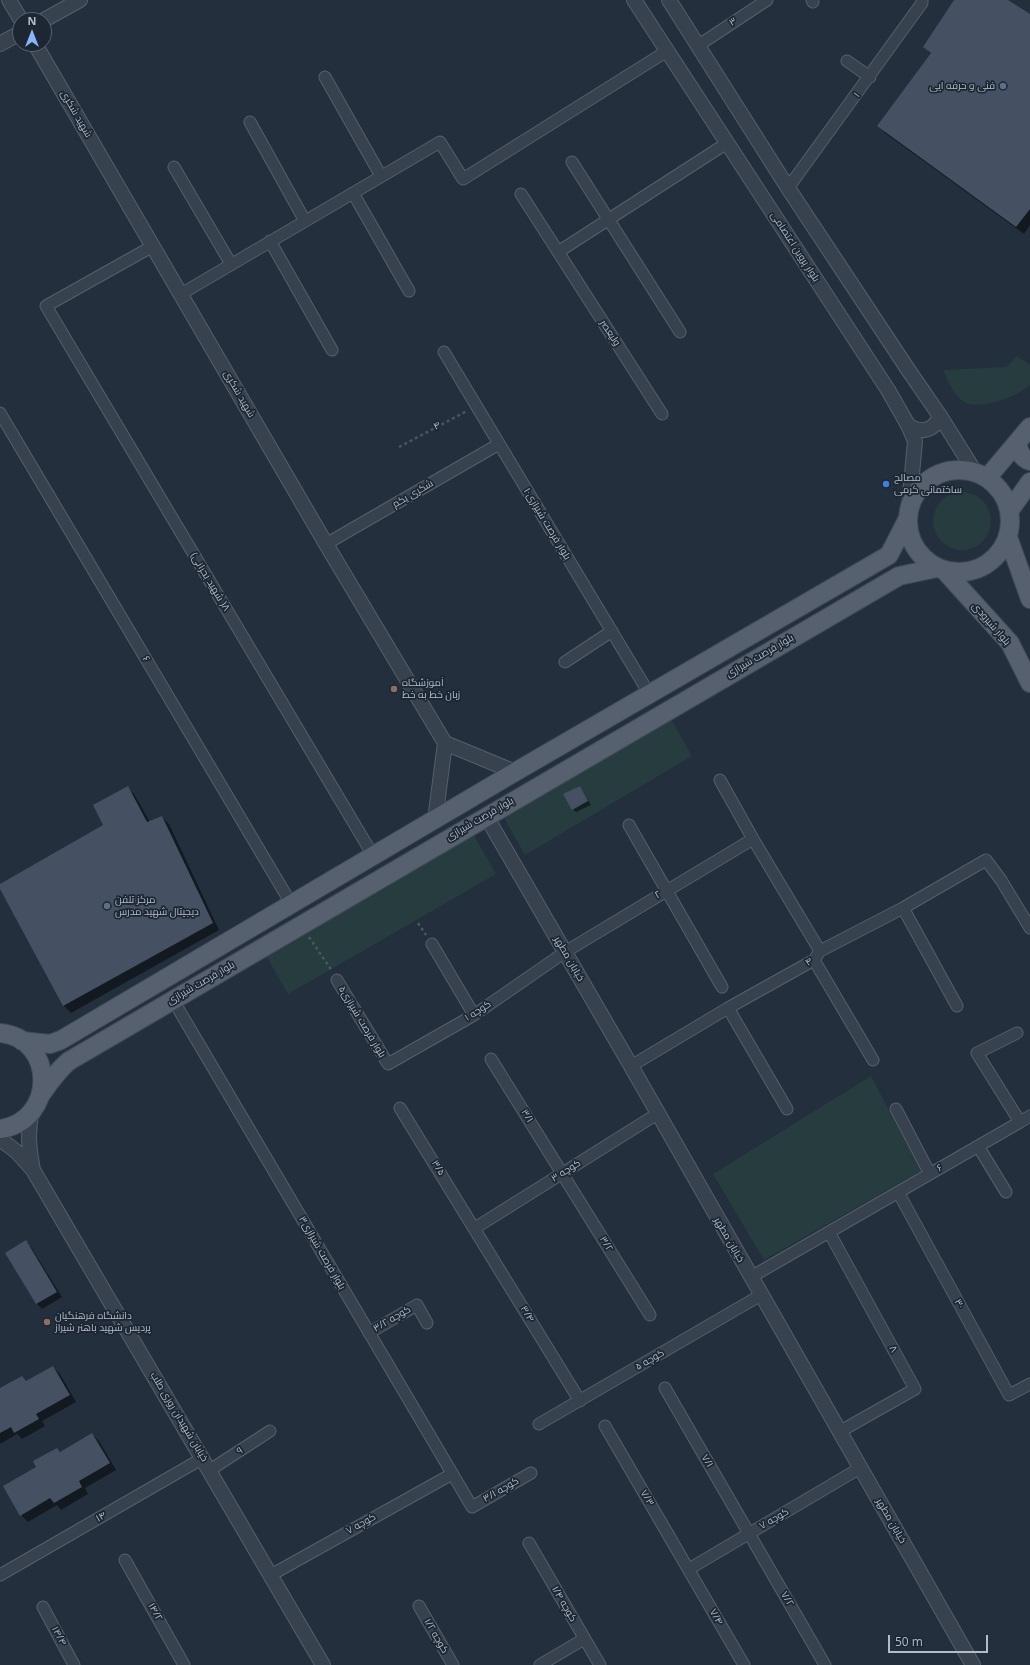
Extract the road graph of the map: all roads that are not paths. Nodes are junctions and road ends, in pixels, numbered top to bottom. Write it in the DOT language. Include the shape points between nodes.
graph roads {
  1 [pos="9,0"];
  2 [pos="80,0"];
  3 [pos="634,0"];
  4 [pos="669,0"];
  5 [pos="767,0"];
  6 [pos="922,0"];
  7 [pos="16,12"];
  8 [pos="52,16"];
  9 [pos="12,37"];
  10 [pos="0,44"];
  11 [pos="699,45"];
  12 [pos="668,51"];
  13 [pos="40,52"];
  14 [pos="847,61"];
  15 [pos="325,77"];
  16 [pos="870,77"];
  17 [pos="250,122"];
  18 [pos="727,143"];
  19 [pos="572,162"];
  20 [pos="174,167"];
  21 [pos="381,176"];
  22 [pos="788,188"];
  23 [pos="353,193"];
  24 [pos="521,194"];
  25 [pos="608,219"];
  26 [pos="305,221"];
  27 [pos="270,241"];
  28 [pos="153,246"];
  29 [pos="558,252"];
  30 [pos="231,264"];
  31 [pos="409,291"];
  32 [pos="181,294"];
  33 [pos="680,332"];
  34 [pos="332,350"];
  35 [pos="444,352"];
  36 [pos="0,413"];
  37 [pos="662,414"];
  38 [pos="940,416"];
  39 [pos="908,425"];
  40 [pos="1030,427"];
  41 [pos="1017,442"];
  42 [pos="499,444"];
  43 [pos="1030,461"];
  44 [pos="981,475"];
  45 [pos="1030,482"];
  46 [pos="1010,510"];
  47 [pos="908,514"];
  48 [pos="1008,537"];
  49 [pos="326,544"];
  50 [pos="940,569"];
  51 [pos="1030,599"];
  52 [pos="612,631"];
  53 [pos="565,662"];
  54 [pos="1030,683"];
  55 [pos="650,695"];
  56 [pos="445,743"];
  57 [pos="515,772"];
  58 [pos="720,780"];
  59 [pos="486,816"];
  60 [pos="435,820"];
  61 [pos="629,825"];
  62 [pos="753,839"];
  63 [pos="374,857"];
  64 [pos="666,890"];
  65 [pos="292,905"];
  66 [pos="903,908"];
  67 [pos="1030,928"];
  68 [pos="432,944"];
  69 [pos="820,951"];
  70 [pos="565,952"];
  71 [pos="814,960"];
  72 [pos="337,980"];
  73 [pos="722,987"];
  74 [pos="173,1000"];
  75 [pos="957,1006"];
  76 [pos="728,1008"];
  77 [pos="474,1015"];
  78 [pos="0,1033"];
  79 [pos="1017,1033"];
  80 [pos="22,1041"];
  81 [pos="491,1059"];
  82 [pos="873,1060"];
  83 [pos="388,1064"];
  84 [pos="631,1066"];
  85 [pos="36,1104"];
  86 [pos="400,1108"];
  87 [pos="896,1109"];
  88 [pos="787,1110"];
  89 [pos="657,1114"];
  90 [pos="1030,1116"];
  91 [pos="1020,1122"];
  92 [pos="0,1129"];
  93 [pos="0,1139"];
  94 [pos="978,1146"];
  95 [pos="33,1170"];
  96 [pos="562,1173"];
  97 [pos="930,1174"];
  98 [pos="898,1192"];
  99 [pos="1006,1192"];
  100 [pos="475,1228"];
  101 [pos="829,1232"];
  102 [pos="751,1277"];
  103 [pos="761,1295"];
  104 [pos="650,1315"];
  105 [pos="428,1323"];
  106 [pos="369,1333"];
  107 [pos="1030,1384"];
  108 [pos="665,1388"];
  109 [pos="580,1401"];
  110 [pos="539,1424"];
  111 [pos="605,1426"];
  112 [pos="270,1431"];
  113 [pos="839,1432"];
  114 [pos="206,1464"];
  115 [pos="860,1468"];
  116 [pos="531,1473"];
  117 [pos="452,1474"];
  118 [pos="472,1507"];
  119 [pos="749,1533"];
  120 [pos="529,1543"];
  121 [pos="126,1560"];
  122 [pos="689,1569"];
  123 [pos="0,1575"];
  124 [pos="271,1575"];
  125 [pos="419,1606"];
  126 [pos="43,1607"];
  127 [pos="584,1639"];
  128 [pos="74,1665"];
  129 [pos="184,1665"];
  130 [pos="323,1665"];
  131 [pos="453,1665"];
  132 [pos="540,1665"];
  133 [pos="600,1665"];
  134 [pos="744,1665"];
  135 [pos="825,1665"];
  136 [pos="974,1665"];
  1 -- 7 [label="street"];
  2 -- 8 [label="street"];
  3 -- 12 [label="street, بلوار پروین اعتصامی"];
  4 -- 11 [label="street"];
  5 -- 11 [label="street, ۳"];
  6 -- 16 [label="street, ۱"];
  9 -- 10 [label="street"];
  11 -- 22 [label="street"];
  12 -- 18 [label="street, بلوار پروین اعتصامی"];
  12 -- 21 [label="street" via="463,179 440,142"];
  13 -- 28 [label="street, شهید شکری"];
  14 -- 16 [label="street"];
  15 -- 21 [label="street"];
  16 -- 22 [label="street, ۱"];
  17 -- 26 [label="street"];
  18 -- 25 [label="street"];
  18 -- 39 [label="street, بلوار پروین اعتصامی" via="884,383"];
  19 -- 25 [label="street"];
  20 -- 30 [label="street"];
  21 -- 23 [label="street"];
  22 -- 38 [label="street"];
  23 -- 26 [label="street"];
  23 -- 31 [label="street"];
  24 -- 29 [label="street, ولیعصر"];
  25 -- 29 [label="street"];
  25 -- 33 [label="street"];
  26 -- 27 [label="street"];
  27 -- 30 [label="street"];
  27 -- 34 [label="street"];
  28 -- 32 [label="street, شهید شکری"];
  28 -- 63 [label="street, (شهید بَحرانی )۸" via="46,306"];
  29 -- 37 [label="street, ولیعصر"];
  30 -- 32 [label="street"];
  32 -- 49 [label="street, شهید شکری"];
  35 -- 42 [label="street, بلوار فرصت شیرازی۱۰"];
  36 -- 65 [label="street, ۶"];
  38 -- 39 [label="street" via="938,422 927,430 914,429"];
  38 -- 44 [label="street"];
  39 -- 47 [label="street, بلوار پروین اعتصامی" via="915,441"];
  40 -- 41 [label="main road"];
  41 -- 43 [label="main road" via="1020,452"];
  41 -- 44 [label="main road"];
  42 -- 49 [label="street, شکری یکم"];
  42 -- 52 [label="street, بلوار فرصت شیرازی۱۰"];
  44 -- 46 [label="main road" via="1002,492"];
  44 -- 47 [label="main road" via="957,470 941,473 927,481 916,492"];
  45 -- 46 [label="main road"];
  46 -- 48 [label="main road" via="1011,524"];
  47 -- 50 [label="main road" via="909,534 914,546 921,557"];
  47 -- 55 [label="main road" via="889,555"];
  48 -- 50 [label="main road" via="1003,549 983,567 957,573"];
  48 -- 51 [label="main road"];
  49 -- 56 [label="street, شهید شکری"];
  50 -- 54 [label="main road, بلوار شیرودی" via="1010,643"];
  50 -- 59 [label="main road, بلوار فرصت شیرازی" via="899,576"];
  52 -- 53 [label="street"];
  52 -- 55 [label="street, بلوار فرصت شیرازی۱۰"];
  55 -- 57 [label="main road"];
  56 -- 57 [label="street"];
  56 -- 60 [label="street"];
  57 -- 60 [label="main road"];
  58 -- 62 [label="street"];
  59 -- 70 [label="street, خیابان مطهر"];
  59 -- 74 [label="main road, بلوار فرصت شیرازی"];
  60 -- 63 [label="main road"];
  61 -- 64 [label="street"];
  62 -- 64 [label="street, ۲"];
  62 -- 69 [label="street"];
  63 -- 65 [label="main road"];
  64 -- 70 [label="street, ۲"];
  64 -- 73 [label="street"];
  65 -- 80 [label="main road" via="62,1040 50,1044"];
  66 -- 67 [label="street, ۴" via="986,860"];
  66 -- 69 [label="street, ۴"];
  66 -- 75 [label="street"];
  68 -- 77 [label="street"];
  69 -- 71 [label="street, ۴"];
  70 -- 77 [label="street, کوچه ۱"];
  70 -- 84 [label="street, خیابان مطهر"];
  71 -- 76 [label="street, ۴"];
  71 -- 82 [label="street"];
  72 -- 83 [label="street, بلوار فرصت شیرازی۵"];
  74 -- 85 [label="main road, بلوار فرصت شیرازی" via="69,1061 51,1079"];
  74 -- 106 [label="street, ۳بلوار فرصت شیرازی"];
  76 -- 84 [label="street, ۴"];
  76 -- 88 [label="street"];
  77 -- 83 [label="street, کوچه ۱"];
  78 -- 80 [label="main road"];
  79 -- 91 [label="street" via="976,1052"];
  80 -- 85 [label="main road" via="39,1062 43,1077"];
  81 -- 96 [label="street, ۳/۱"];
  84 -- 89 [label="street, خیابان مطهر"];
  85 -- 92 [label="main road, بلوار فرصت شیرازی" via="19,1123"];
  85 -- 95 [label="street, خیابان شهیدان روزی طلب" via="29,1126"];
  86 -- 100 [label="street, ۳/۵"];
  87 -- 97 [label="street"];
  89 -- 96 [label="street, کوچه ۳"];
  89 -- 102 [label="street, خیابان مطهر"];
  90 -- 91 [label="street, ۶"];
  91 -- 94 [label="street, ۶"];
  93 -- 95 [label="street, خیابان شهیدان روزی طلب" via="17,1152"];
  94 -- 97 [label="street, ۶"];
  94 -- 99 [label="street"];
  95 -- 114 [label="street, خیابان شهیدان روزی طلب"];
  96 -- 100 [label="street, کوچه ۳"];
  96 -- 104 [label="street, ۳/۲"];
  97 -- 98 [label="street, ۶"];
  98 -- 101 [label="street, ۶"];
  98 -- 107 [label="street, ۳۰" via="1009,1395"];
  100 -- 109 [label="street, ۳/۴"];
  101 -- 102 [label="street, ۶"];
  101 -- 113 [label="street, ۸" via="915,1389"];
  102 -- 103 [label="street, خیابان مطهر"];
  103 -- 109 [label="street, کوچه ۵"];
  103 -- 113 [label="street, خیابان مطهر"];
  105 -- 106 [label="street, کوچه ۳/۲" via="417,1305"];
  106 -- 117 [label="street, ۳بلوار فرصت شیرازی"];
  108 -- 119 [label="street, ۷/۱"];
  109 -- 110 [label="street, کوچه ۵"];
  111 -- 122 [label="street, ۷/۳"];
  112 -- 114 [label="street, ۹"];
  113 -- 115 [label="street, خیابان مطهر"];
  114 -- 123 [label="street, ۱۴"];
  114 -- 124 [label="street, خیابان شهیدان روزی طلب"];
  115 -- 119 [label="street, کوچه ۷"];
  115 -- 136 [label="street, خیابان مطهر"];
  116 -- 118 [label="street, کوچه ۳/۱"];
  117 -- 118 [label="street, ۳بلوار فرصت شیرازی"];
  117 -- 124 [label="street, کوچه ۷"];
  119 -- 122 [label="street, کوچه ۷"];
  119 -- 135 [label="street, ۷/۲"];
  120 -- 127 [label="street, کوچه ۱/۴"];
  121 -- 129 [label="street, ۱۴/۲"];
  122 -- 134 [label="street, ۷/۴"];
  124 -- 130 [label="street, خیابان شهیدان روزی طلب"];
  125 -- 131 [label="street, کوچه ۱/۲"];
  126 -- 128 [label="street, ۱۴/۴"];
  127 -- 132 [label="street"];
  127 -- 133 [label="street, کوچه ۱/۴"];
}
